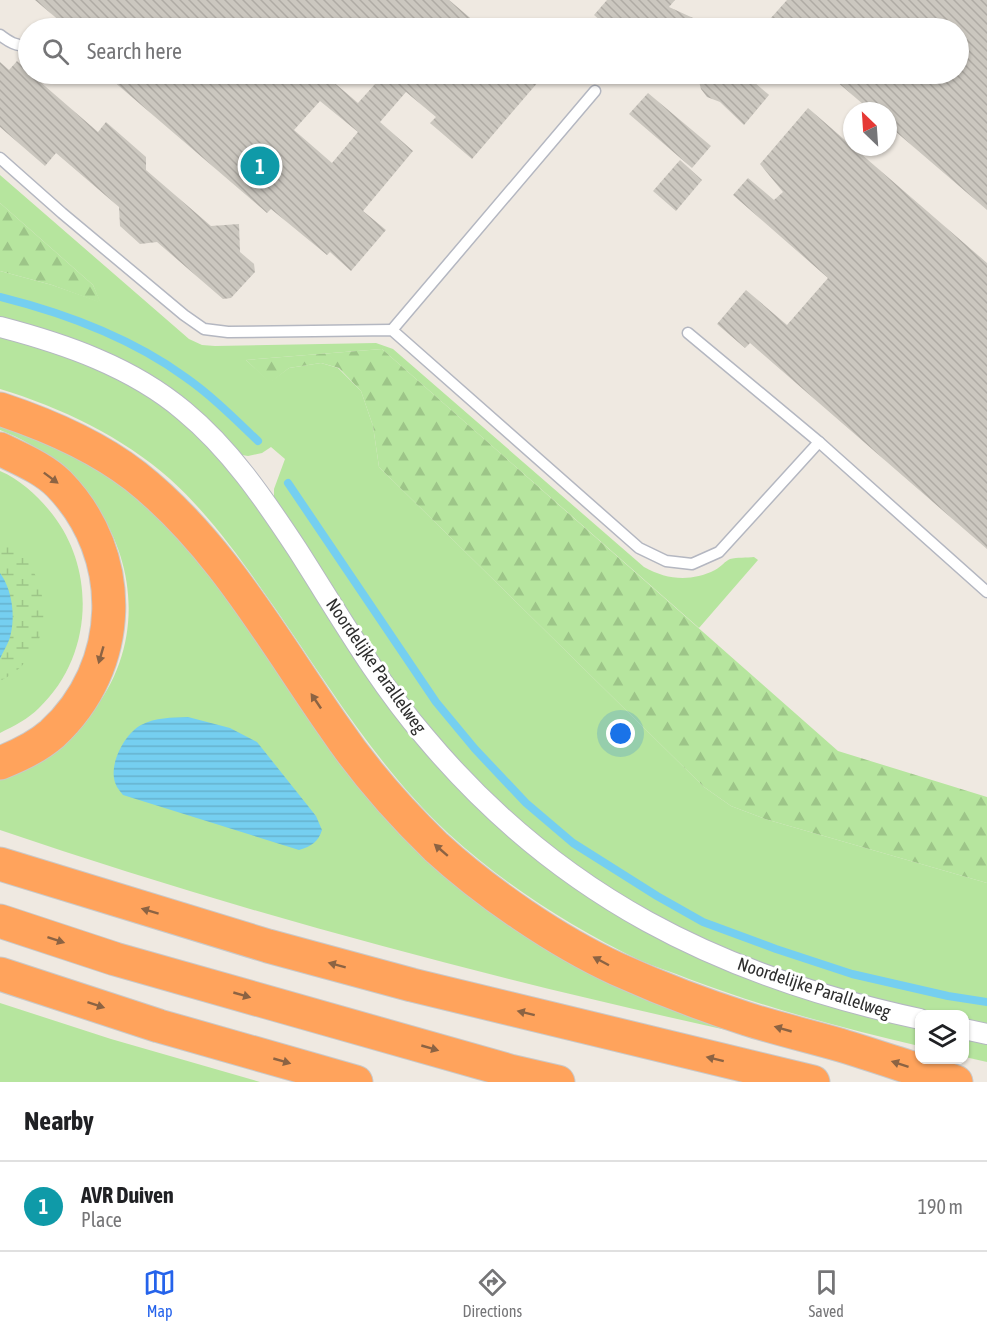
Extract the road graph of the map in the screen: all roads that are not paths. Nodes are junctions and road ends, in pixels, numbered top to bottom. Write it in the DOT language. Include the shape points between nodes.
graph roads {
  1 [pos="0,34"];
  2 [pos="18,45"];
  3 [pos="595,91"];
  4 [pos="0,158"];
  5 [pos="0,327"];
  6 [pos="392,330"];
  7 [pos="688,333"];
  8 [pos="0,409"];
  9 [pos="819,442"];
  10 [pos="0,449"];
  11 [pos="987,592"];
  12 [pos="0,763"];
  13 [pos="0,864"];
  14 [pos="0,921"];
  15 [pos="0,974"];
  16 [pos="915,1018"];
  17 [pos="969,1030"];
  18 [pos="987,1034"];
  19 [pos="356,1082"];
  20 [pos="558,1082"];
  21 [pos="813,1082"];
  22 [pos="956,1082"];
  1 -- 2 [label="lane"];
  3 -- 6 [label="lane"];
  4 -- 6 [label="lane" via="204,329"];
  5 -- 16 [label="street, Noordelijke Parallelweg" via="112,366 184,411 248,477 388,689 425,737 504,819 593,890 649,924 715,956 811,991"];
  6 -- 9 [label="lane" via="639,548 666,561 692,564 719,552"];
  7 -- 9 [label="lane"];
  22 -- 8 [label="highway, one-way" via="678,995 562,941 498,897 437,847 386,794 336,731 200,537 162,498 133,474 71,436"];
  9 -- 11 [label="lane"];
  10 -- 12 [label="highway, one-way" via="58,483 81,513 97,543 109,600 107,635 93,681 51,735"];
  21 -- 13 [label="highway, one-way" via="412,986"];
  14 -- 20 [label="highway, one-way" via="115,959"];
  15 -- 19 [label="highway, one-way" via="159,1026"];
  17 -- 18 [label="street"];
}
